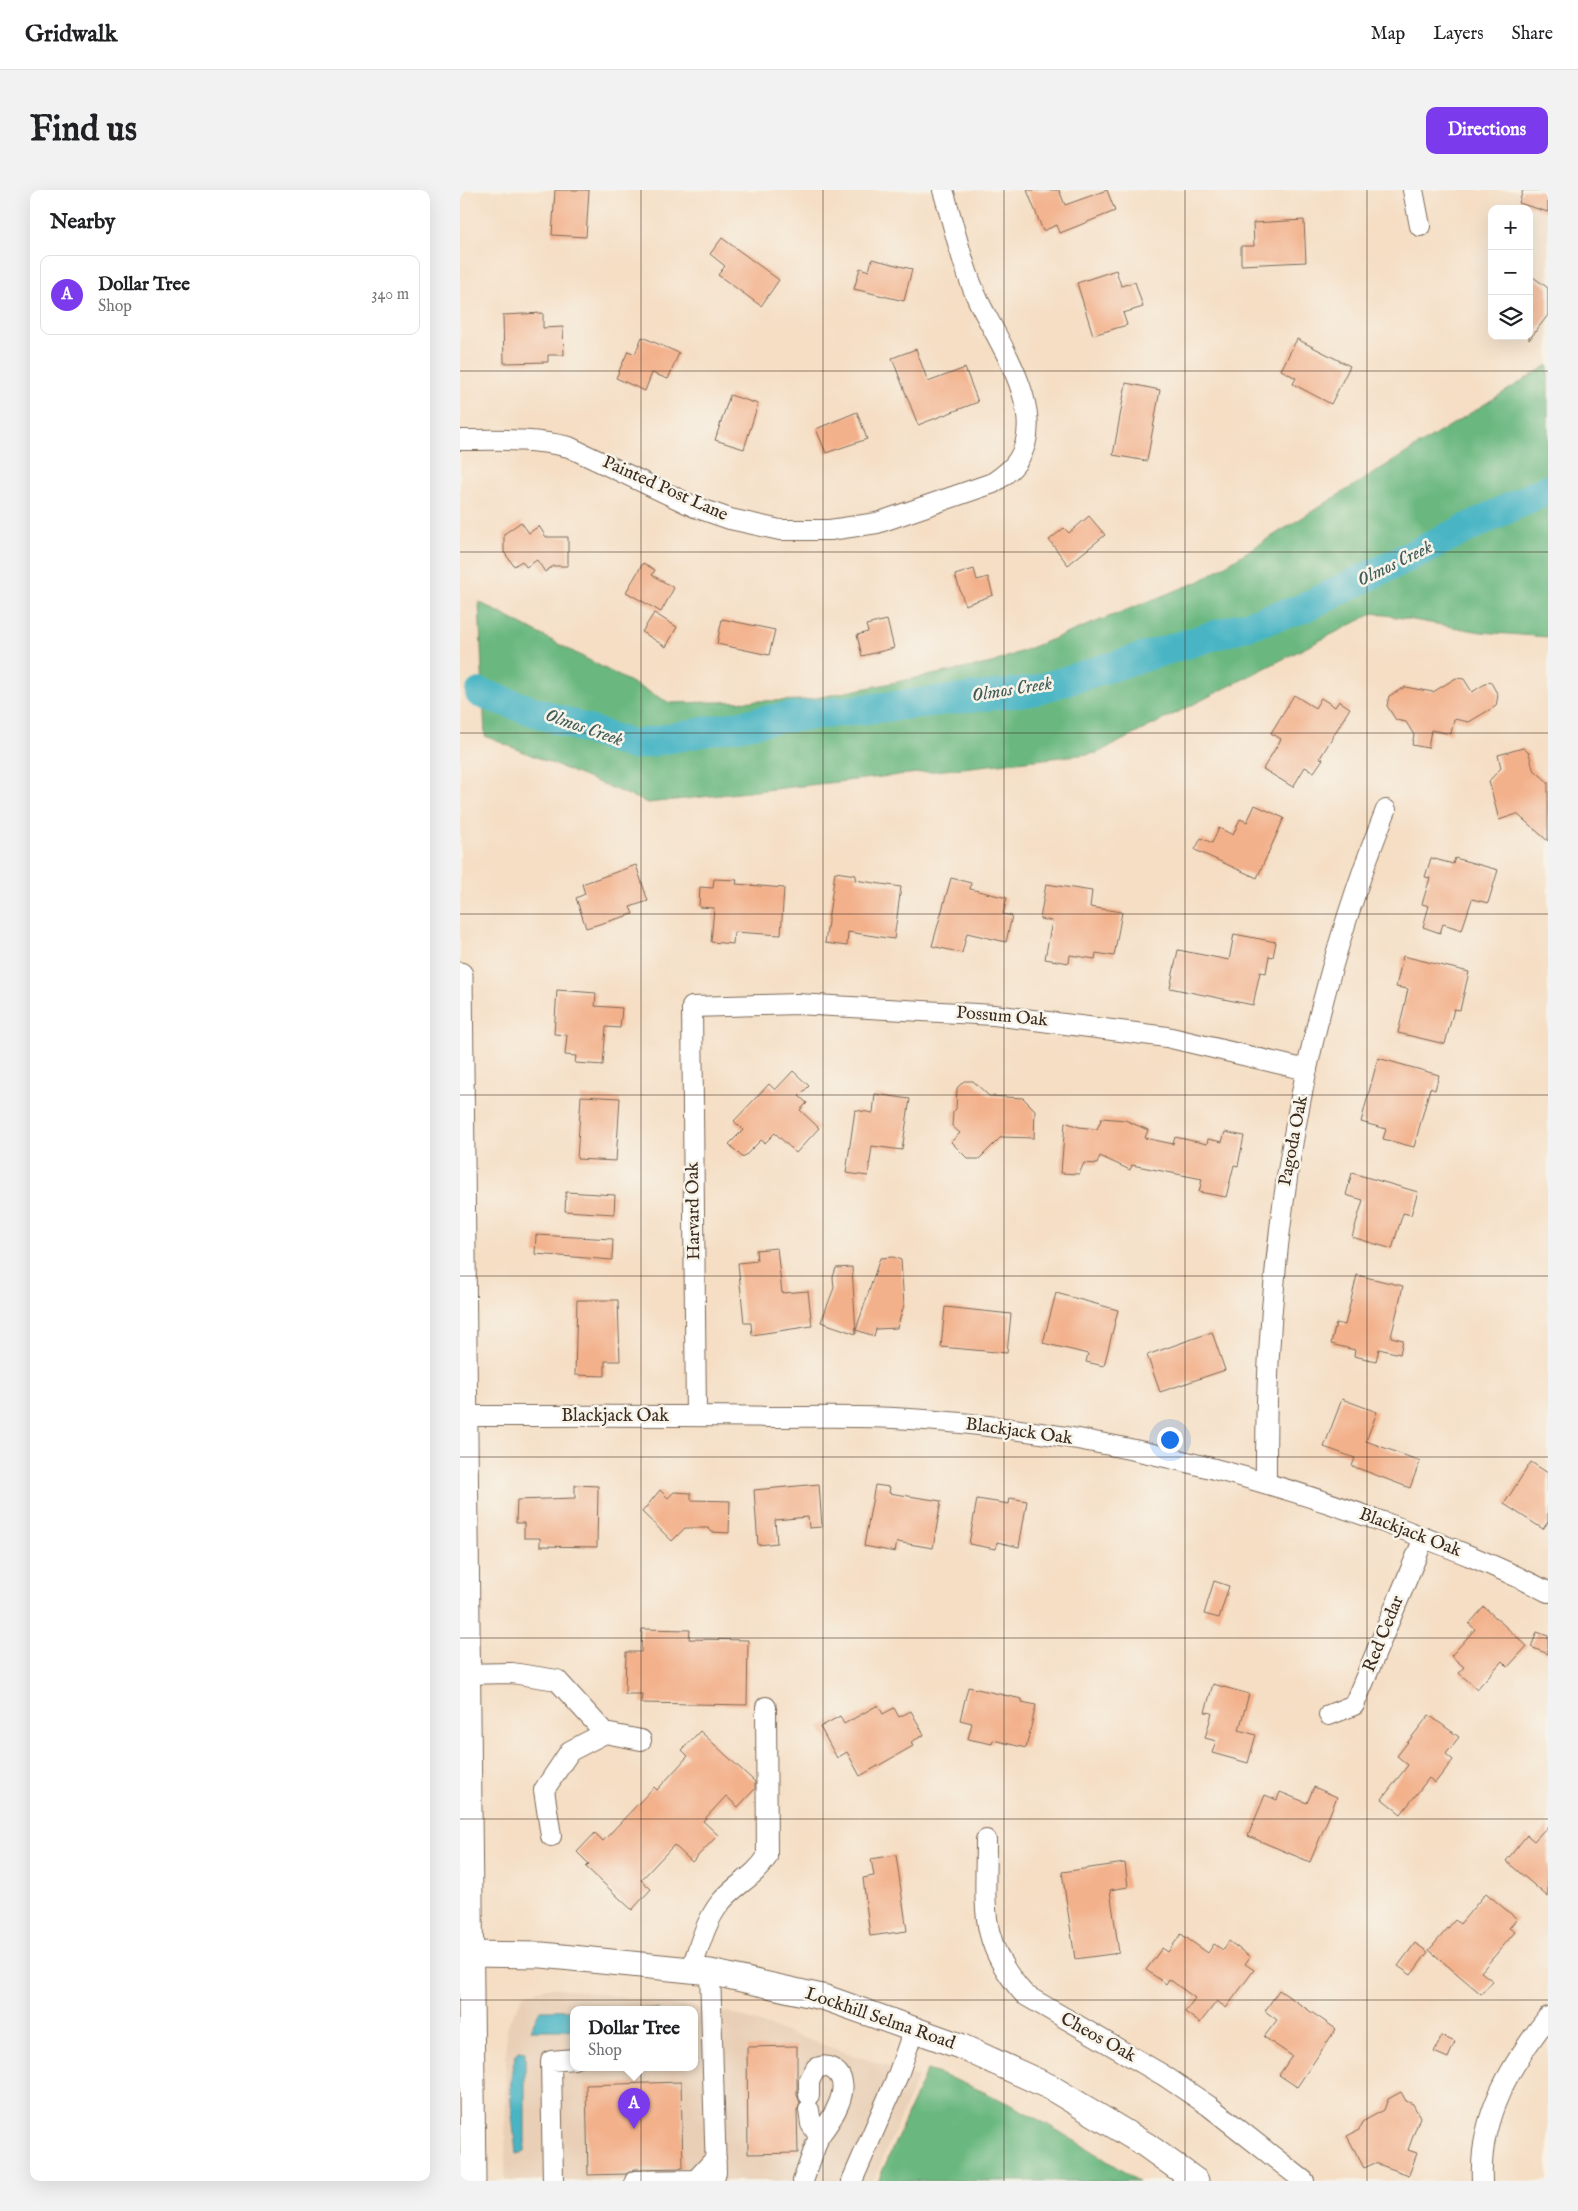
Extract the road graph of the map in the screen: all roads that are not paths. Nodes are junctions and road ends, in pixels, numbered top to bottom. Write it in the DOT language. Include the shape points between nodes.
graph roads {
  1 [pos="943,190"];
  2 [pos="1413,190"];
  3 [pos="1420,226"];
  4 [pos="460,440"];
  5 [pos="1386,810"];
  6 [pos="460,975"];
  7 [pos="692,1007"];
  8 [pos="460,1021"];
  9 [pos="1307,1070"];
  10 [pos="461,1165"];
  11 [pos="465,1416"];
  12 [pos="696,1416"];
  13 [pos="463,1448"];
  14 [pos="1266,1483"];
  15 [pos="1424,1538"];
  16 [pos="1548,1592"];
  17 [pos="464,1674"];
  18 [pos="766,1707"];
  19 [pos="1329,1715"];
  20 [pos="605,1732"];
  21 [pos="641,1740"];
  22 [pos="551,1836"];
  23 [pos="986,1840"];
  24 [pos="464,1954"];
  25 [pos="700,1971"];
  26 [pos="1548,2017"];
  27 [pos="914,2029"];
  28 [pos="703,2052"];
  29 [pos="570,2059"];
  30 [pos="819,2136"];
  31 [pos="716,2158"];
  32 [pos="477,2180"];
  33 [pos="553,2181"];
  34 [pos="635,2181"];
  35 [pos="699,2181"];
  36 [pos="713,2181"];
  37 [pos="803,2181"];
  38 [pos="852,2181"];
  39 [pos="1196,2181"];
  40 [pos="1304,2181"];
  41 [pos="1482,2181"];
  1 -- 4 [label="street, Painted Post Lane" via="974,291 1016,372 1025,403 1025,443 1019,460 993,484 877,523 830,530 780,530 695,507 569,447 518,440"];
  2 -- 3 [label="street"];
  5 -- 9 [label="street, Pagoda Oak" via="1369,852 1339,948"];
  6 -- 8 [label="main road"];
  7 -- 9 [label="street, Possum Oak" via="797,1004 994,1015 1167,1037"];
  7 -- 12 [label="street, Harvard Oak"];
  8 -- 10 [label="main road"];
  9 -- 14 [label="street, Pagoda Oak" via="1283,1197 1273,1284 1266,1399"];
  10 -- 11 [label="main road"];
  11 -- 12 [label="street, Blackjack Oak"];
  11 -- 13 [label="main road"];
  12 -- 14 [label="street, Blackjack Oak" via="894,1418 969,1424 1135,1450"];
  13 -- 17 [label="main road"];
  14 -- 15 [label="street, Blackjack Oak"];
  15 -- 16 [label="street, Blackjack Oak" via="1514,1574"];
  15 -- 19 [label="street, Red Cedar" via="1354,1706"];
  17 -- 20 [label="street" via="512,1673 557,1680"];
  17 -- 24 [label="main road"];
  18 -- 25 [label="street" via="766,1857 758,1871 720,1902 708,1922"];
  20 -- 21 [label="street"];
  20 -- 22 [label="street" via="570,1751 544,1790"];
  23 -- 40 [label="street, Cheos Oak" via="989,1937 1005,1971 1025,1995 1163,2075 1209,2106"];
  24 -- 25 [label="main road, Lockhill Selma Road" via="542,1955"];
  24 -- 32 [label="main road"];
  25 -- 27 [label="main road, Lockhill Selma Road" via="826,1998"];
  25 -- 28 [label="street"];
  26 -- 41 [label="street" via="1520,2054 1491,2110"];
  27 -- 38 [label="street" via="898,2075"];
  27 -- 39 [label="main road, Lockhill Selma Road" via="1050,2087 1146,2145"];
  28 -- 31 [label="street"];
  29 -- 33 [label="street" via="551,2061"];
  30 -- 30 [label="street" via="811,2124 809,2082 816,2068 823,2066 839,2073 843,2082 841,2096"];
  30 -- 37 [label="street"];
  31 -- 34 [label="street" via="696,2180"];
  31 -- 35 [label="street"];
  31 -- 36 [label="street"];
}
